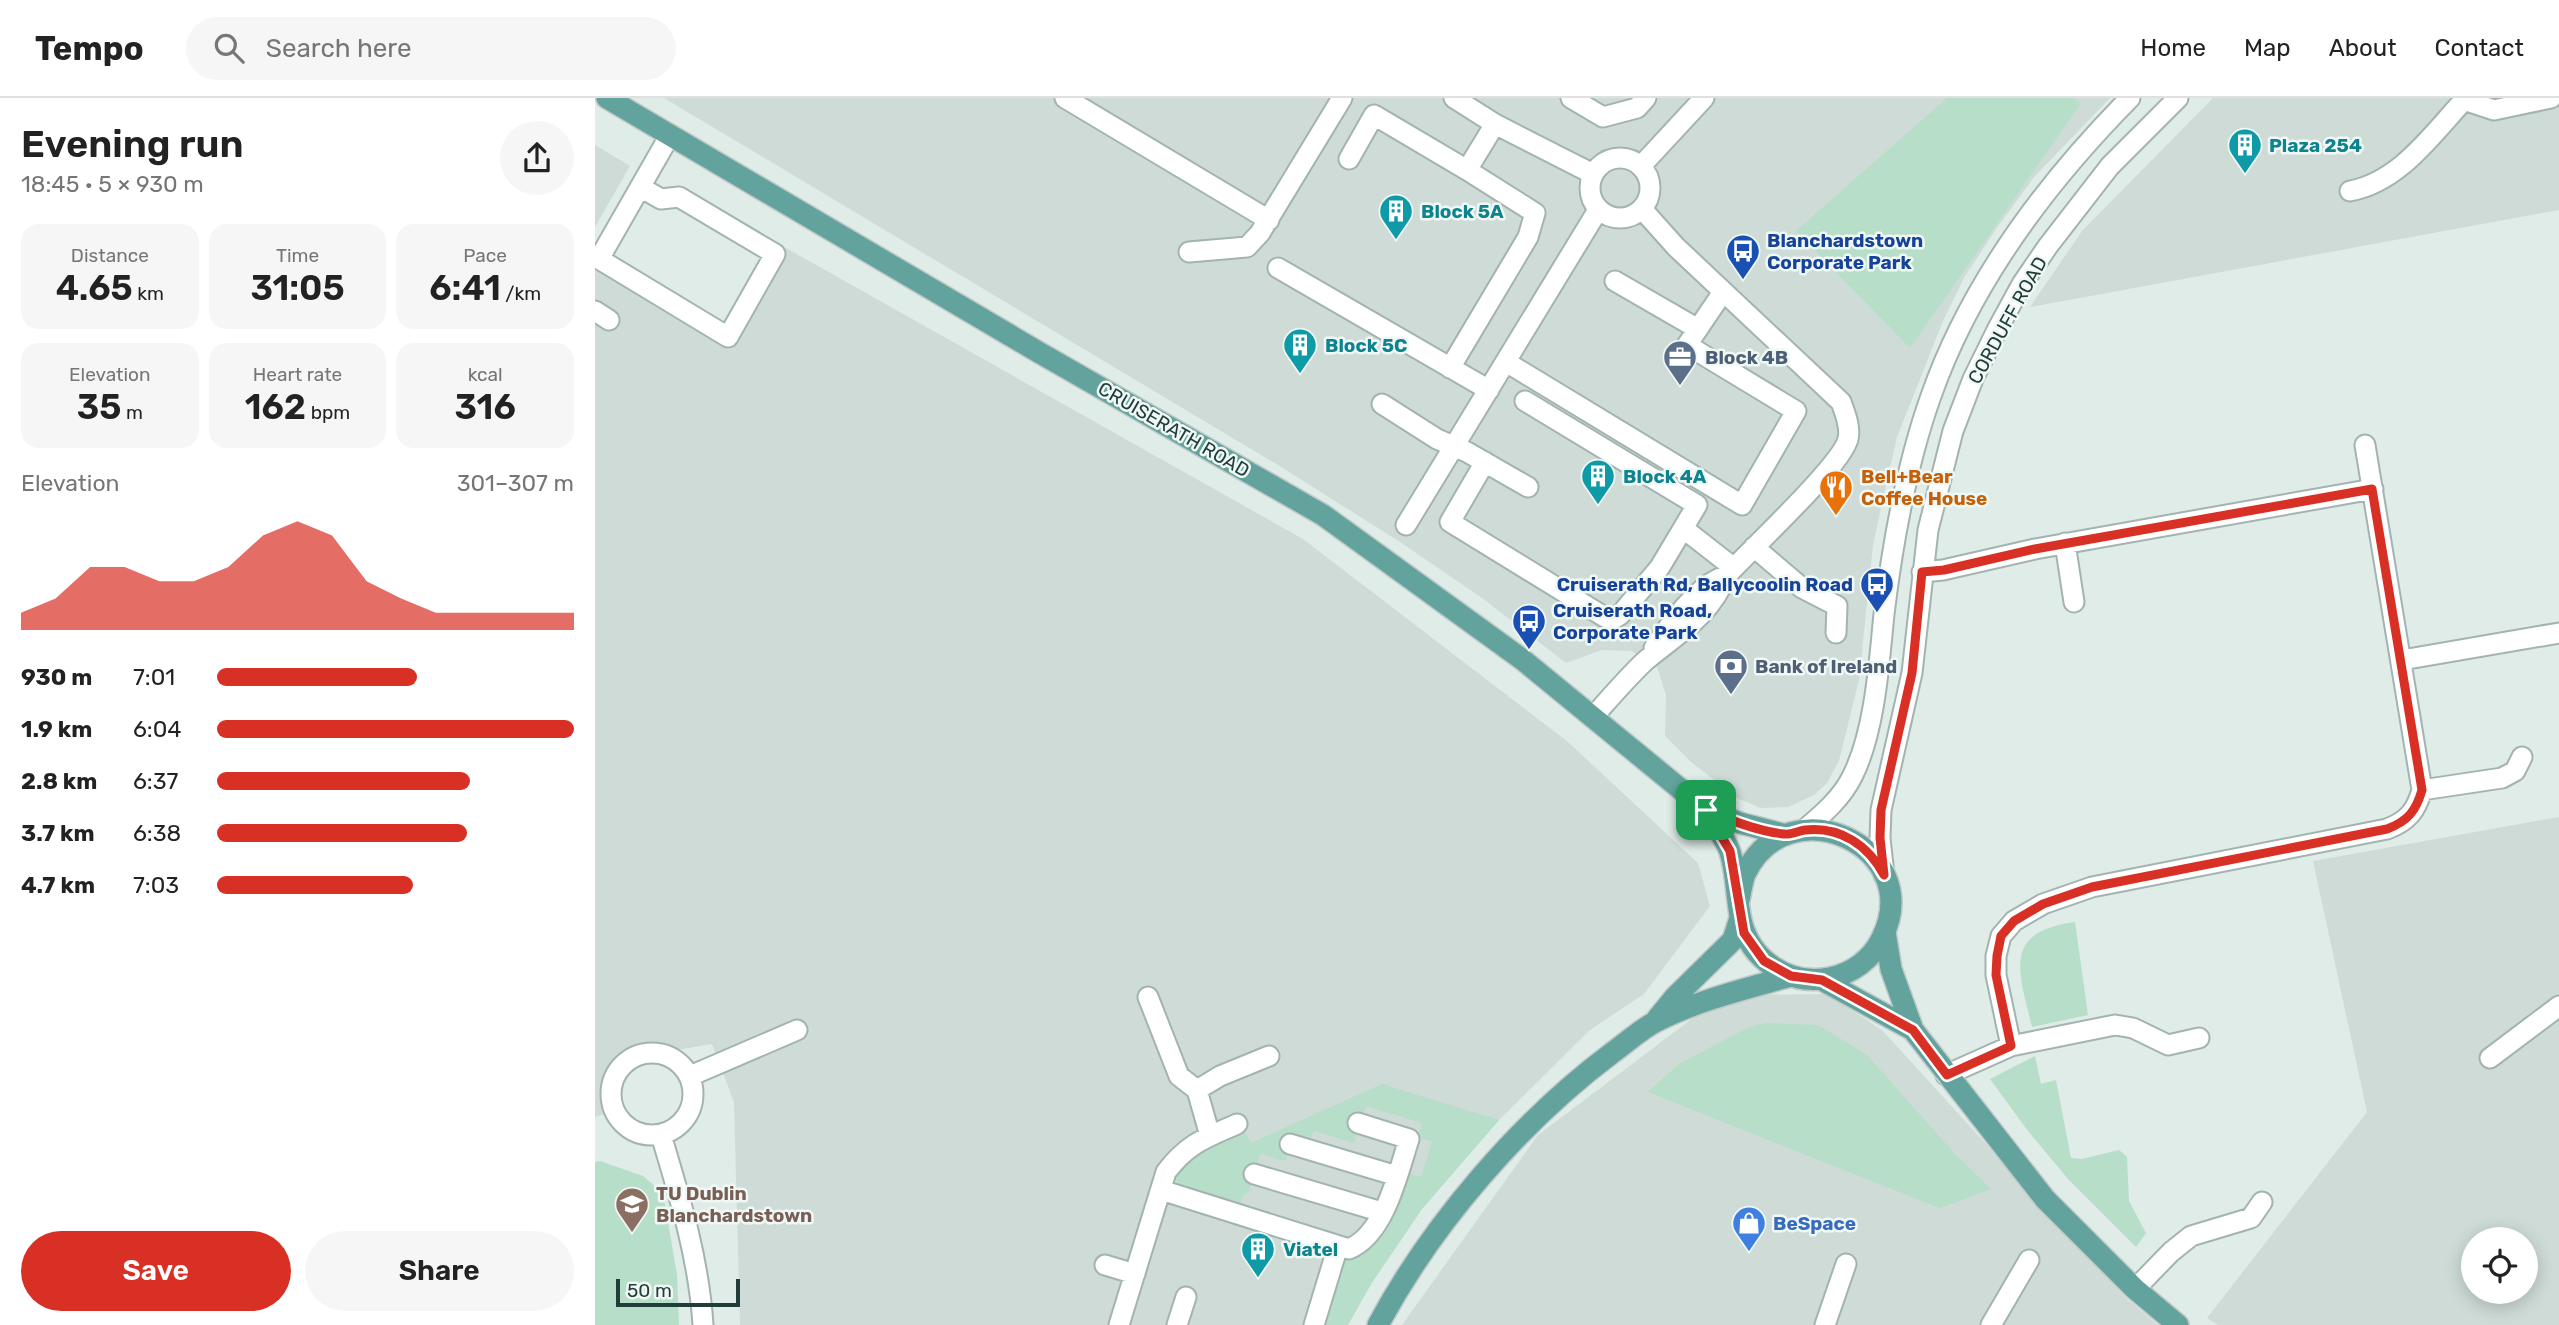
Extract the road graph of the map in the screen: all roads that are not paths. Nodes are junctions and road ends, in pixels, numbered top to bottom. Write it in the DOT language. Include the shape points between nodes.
graph roads {
  1 [pos="607,98"];
  2 [pos="1065,98"];
  3 [pos="1342,98"];
  4 [pos="1454,98"];
  5 [pos="1571,98"];
  6 [pos="1646,98"];
  7 [pos="1704,98"];
  8 [pos="2130,98"];
  9 [pos="2178,98"];
  10 [pos="2551,98"];
  11 [pos="2465,99"];
  12 [pos="1495,124"];
  13 [pos="670,135"];
  14 [pos="1349,159"];
  15 [pos="1641,166"];
  16 [pos="1467,170"];
  17 [pos="1593,174"];
  18 [pos="641,187"];
  19 [pos="2350,191"];
  20 [pos="1642,209"];
  21 [pos="1598,211"];
  22 [pos="1269,220"];
  23 [pos="1189,252"];
  24 [pos="1278,268"];
  25 [pos="1615,281"];
  26 [pos="1723,292"];
  27 [pos="1698,329"];
  28 [pos="1506,362"];
  29 [pos="1450,368"];
  30 [pos="1489,390"];
  31 [pos="1525,401"];
  32 [pos="1382,404"];
  33 [pos="2365,445"];
  34 [pos="1454,447"];
  35 [pos="1485,462"];
  36 [pos="1528,487"];
  37 [pos="2372,489"];
  38 [pos="1406,525"];
  39 [pos="1684,529"];
  40 [pos="2065,543"];
  41 [pos="1754,547"];
  42 [pos="1730,572"];
  43 [pos="1922,572"];
  44 [pos="2074,602"];
  45 [pos="1836,633"];
  46 [pos="2559,633"];
  47 [pos="2402,660"];
  48 [pos="1593,717"];
  49 [pos="2522,757"];
  50 [pos="2422,790"];
  51 [pos="1706,810"];
  52 [pos="1795,832"];
  53 [pos="1884,875"];
  54 [pos="1739,909"];
  55 [pos="1885,932"];
  56 [pos="1791,976"];
  57 [pos="1822,980"];
  58 [pos="1148,997"];
  59 [pos="2559,1006"];
  60 [pos="1653,1023"];
  61 [pos="797,1030"];
  62 [pos="1913,1030"];
  63 [pos="2199,1038"];
  64 [pos="2011,1046"];
  65 [pos="1269,1056"];
  66 [pos="2490,1058"];
  67 [pos="1947,1075"];
  68 [pos="690,1076"];
  69 [pos="1197,1090"];
  70 [pos="604,1114"];
  71 [pos="1358,1123"];
  72 [pos="1237,1124"];
  73 [pos="661,1135"];
  74 [pos="1210,1136"];
  75 [pos="1290,1144"];
  76 [pos="1254,1174"];
  77 [pos="1397,1176"];
  78 [pos="1161,1190"];
  79 [pos="2262,1202"];
  80 [pos="1382,1212"];
  81 [pos="1338,1246"];
  82 [pos="2029,1260"];
  83 [pos="1846,1264"];
  84 [pos="1105,1265"];
  85 [pos="1135,1274"];
  86 [pos="2135,1289"];
  87 [pos="1186,1297"];
  88 [pos="1998,1323"];
  89 [pos="703,1325"];
  90 [pos="1119,1325"];
  91 [pos="1177,1325"];
  92 [pos="1314,1325"];
  93 [pos="1378,1325"];
  94 [pos="1825,1325"];
  95 [pos="2178,1325"];
  1 -- 13 [label="main road, CRUISERATH ROAD"];
  2 -- 22 [label="street"];
  3 -- 22 [label="street"];
  4 -- 12 [label="street"];
  5 -- 6 [label="street" via="1603,117 1637,108"];
  7 -- 15 [label="street"];
  8 -- 52 [label="street, CORDUFF ROAD" via="2075,155 2028,215 1952,345 1931,396 1903,493 1863,750 1842,795 1825,813"];
  9 -- 43 [label="street, CORDUFF ROAD" via="2080,202 2022,284 1998,328 1953,431"];
  10 -- 11 [label="street" via="2494,110"];
  11 -- 19 [label="street" via="2402,166 2366,188"];
  12 -- 16 [label="street"];
  12 -- 17 [label="street"];
  13 -- 18 [label="street"];
  13 -- 48 [label="main road, CRUISERATH ROAD" via="1324,514 1464,615"];
  14 -- 16 [label="street" via="1374,115"];
  15 -- 17 [label="street" via="1615,158"];
  15 -- 20 [label="street" via="1650,183"];
  16 -- 29 [label="street" via="1535,213 1528,237"];
  17 -- 21 [label="street" via="1590,193"];
  18 -- 18 [label="street" via="599,259 728,337 775,254 679,197 661,199"];
  20 -- 21 [label="street" via="1616,219"];
  20 -- 26 [label="street"];
  21 -- 28 [label="street"];
  22 -- 23 [label="street" via="1247,247"];
  24 -- 29 [label="street"];
  25 -- 27 [label="street"];
  26 -- 27 [label="street"];
  26 -- 41 [label="street" via="1841,402 1848,420 1848,439 1840,455"];
  27 -- 28 [label="street" via="1687,345 1796,411 1742,505"];
  28 -- 30 [label="street"];
  29 -- 30 [label="street"];
  30 -- 34 [label="street"];
  31 -- 39 [label="street" via="1697,505"];
  32 -- 34 [label="street"];
  33 -- 37 [label="street"];
  34 -- 35 [label="street"];
  34 -- 38 [label="street"];
  35 -- 36 [label="street"];
  35 -- 39 [label="street" via="1450,522 1612,620 1660,567"];
  37 -- 40 [label="street"];
  37 -- 47 [label="street"];
  39 -- 42 [label="street"];
  40 -- 43 [label="street"];
  40 -- 44 [label="street"];
  41 -- 42 [label="street"];
  41 -- 45 [label="street" via="1802,588 1837,606"];
  42 -- 48 [label="street" via="1691,601 1645,662"];
  43 -- 53 [label="street, CORDUFF ROAD" via="1912,673 1881,810"];
  46 -- 47 [label="street"];
  47 -- 50 [label="street"];
  48 -- 51 [label="main road, CRUISERATH ROAD"];
  49 -- 50 [label="street" via="2515,771 2502,778"];
  50 -- 64 [label="street" via="2412,814 2387,829 2092,887 2043,904 2014,921 2001,936 1996,965"];
  51 -- 52 [label="main road, CRUISERATH ROAD" via="1740,823"];
  51 -- 54 [label="main road, CRUISERATH ROAD" via="1730,851"];
  52 -- 53 [label="main road" via="1824,830 1847,836 1870,853"];
  52 -- 54 [label="main road" via="1756,857 1745,875"];
  53 -- 55 [label="main road" via="1890,894"];
  54 -- 56 [label="main road" via="1752,947 1764,961"];
  54 -- 60 [label="main road" via="1733,940"];
  55 -- 57 [label="main road" via="1861,964"];
  55 -- 62 [label="main road" via="1891,970"];
  56 -- 57 [label="main road"];
  56 -- 60 [label="main road" via="1698,1003"];
  57 -- 62 [label="main road"];
  58 -- 69 [label="street" via="1179,1076"];
  59 -- 66 [label="street"];
  60 -- 93 [label="main road" via="1586,1073 1496,1161 1444,1224"];
  61 -- 68 [label="street"];
  62 -- 67 [label="main road"];
  63 -- 64 [label="street" via="2168,1045 2133,1028 2115,1025"];
  64 -- 67 [label="street"];
  65 -- 69 [label="street"];
  67 -- 86 [label="main road" via="2045,1199"];
  68 -- 70 [label="street" via="666,1055 635,1057 616,1074"];
  68 -- 73 [label="street" via="694,1088 690,1113 673,1131"];
  69 -- 74 [label="street"];
  70 -- 73 [label="street" via="633,1132"];
  71 -- 77 [label="street" via="1409,1139"];
  72 -- 74 [label="street"];
  73 -- 89 [label="street" via="692,1247"];
  74 -- 78 [label="street" via="1179,1154 1166,1172"];
  75 -- 77 [label="street"];
  76 -- 80 [label="street"];
  77 -- 80 [label="street"];
  78 -- 81 [label="street"];
  78 -- 85 [label="street"];
  79 -- 86 [label="street" via="2251,1218 2191,1236"];
  80 -- 81 [label="street" via="1366,1240 1349,1249"];
  81 -- 92 [label="street"];
  82 -- 88 [label="street"];
  83 -- 94 [label="street"];
  84 -- 85 [label="street"];
  85 -- 90 [label="street"];
  86 -- 95 [label="main road"];
  87 -- 91 [label="street"];
}
